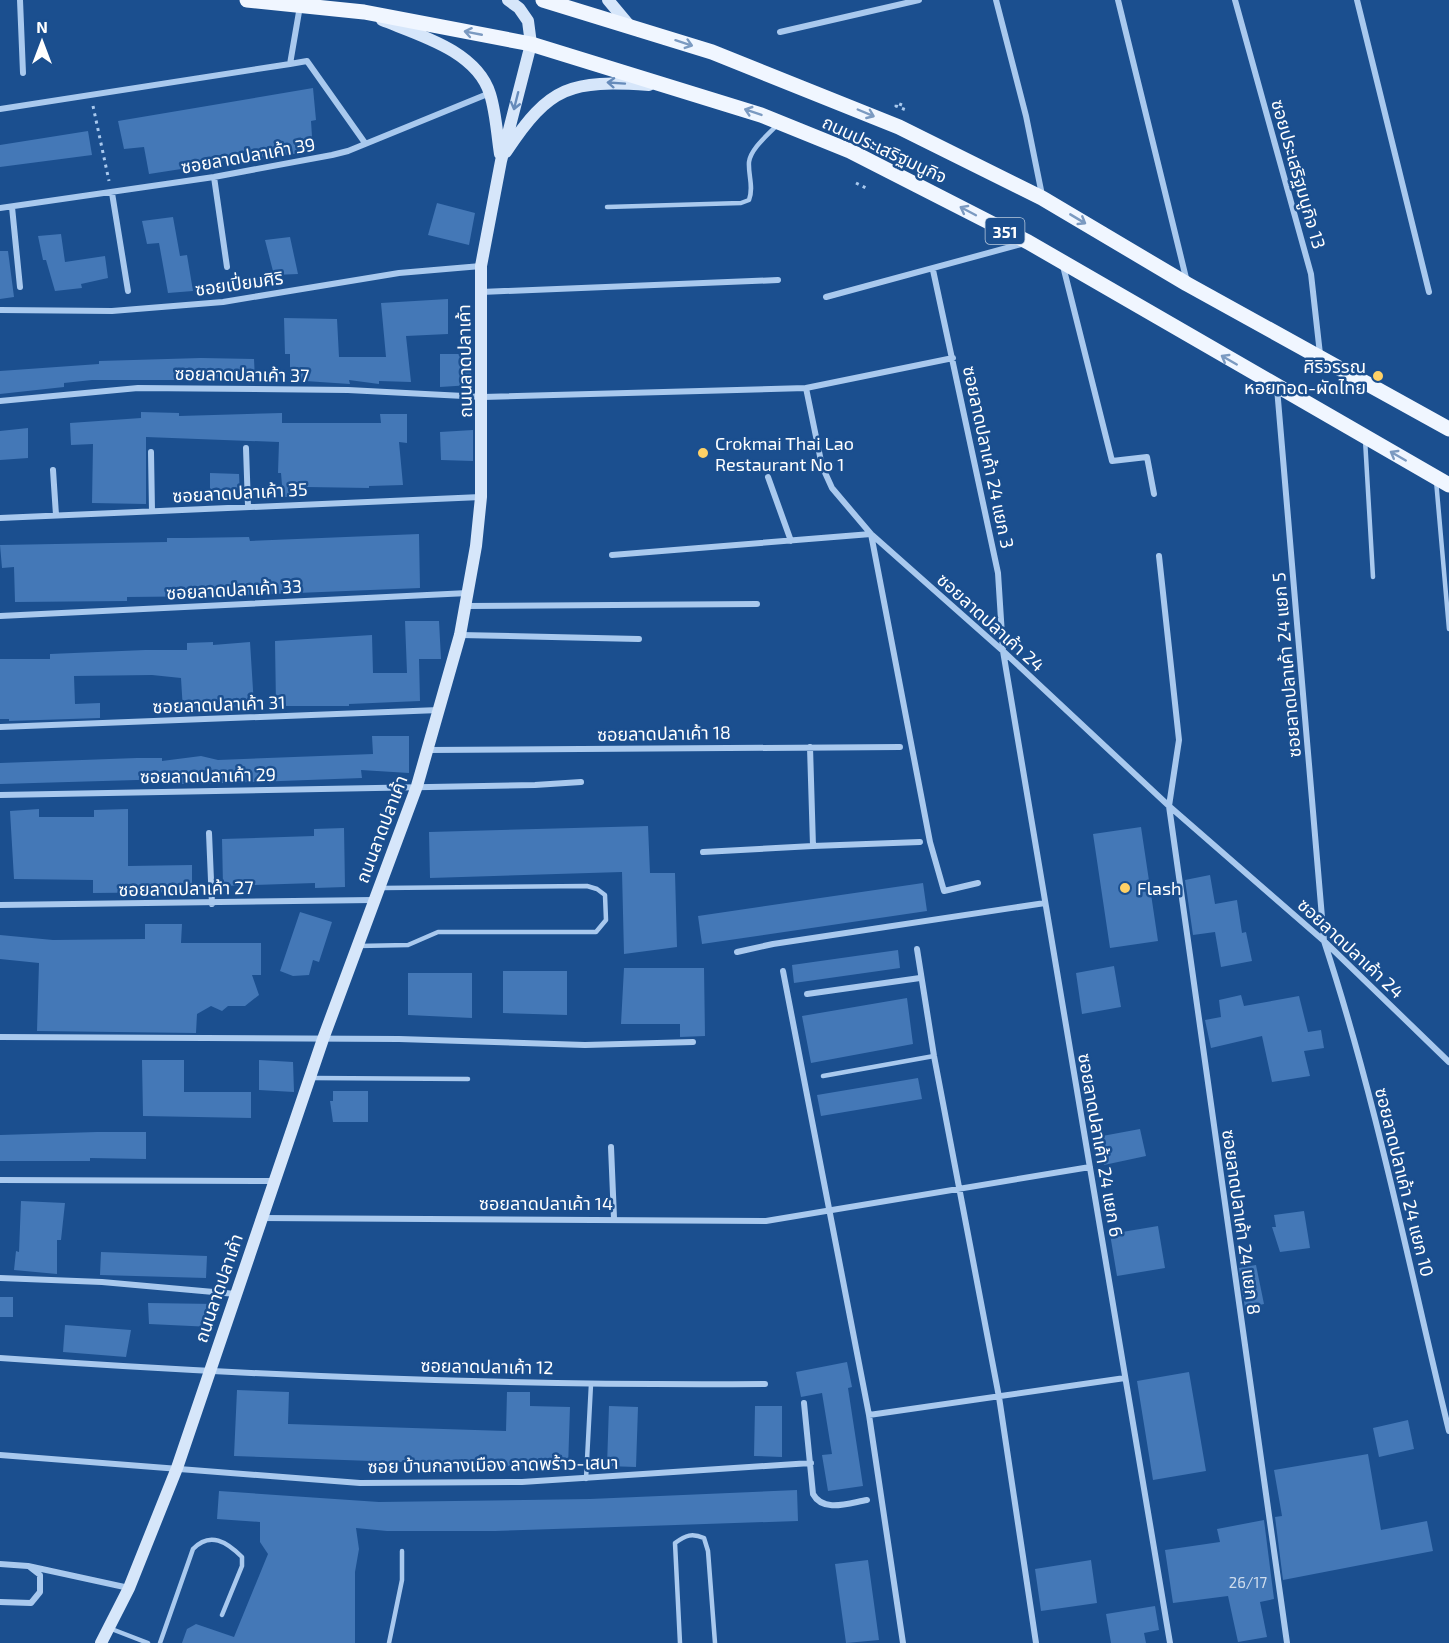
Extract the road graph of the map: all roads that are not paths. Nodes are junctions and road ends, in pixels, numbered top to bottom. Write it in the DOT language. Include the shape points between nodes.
graph roads {
  1 [pos="20,0"];
  2 [pos="247,0"];
  3 [pos="508,0"];
  4 [pos="543,0"];
  5 [pos="608,0"];
  6 [pos="919,0"];
  7 [pos="996,0"];
  8 [pos="1118,0"];
  9 [pos="1235,0"];
  10 [pos="1358,0"];
  11 [pos="301,1"];
  12 [pos="364,12"];
  13 [pos="629,25"];
  14 [pos="780,32"];
  15 [pos="531,44"];
  16 [pos="291,64"];
  17 [pos="23,73"];
  18 [pos="674,86"];
  19 [pos="490,93"];
  20 [pos="0,109"];
  21 [pos="779,122"];
  22 [pos="365,143"];
  23 [pos="501,161"];
  24 [pos="214,177"];
  25 [pos="112,193"];
  26 [pos="1042,198"];
  27 [pos="12,207"];
  28 [pos="607,207"];
  29 [pos="0,208"];
  30 [pos="1028,242"];
  31 [pos="1062,262"];
  32 [pos="481,266"];
  33 [pos="227,267"];
  34 [pos="933,270"];
  35 [pos="778,280"];
  36 [pos="1187,284"];
  37 [pos="20,286"];
  38 [pos="128,291"];
  39 [pos="481,292"];
  40 [pos="1429,292"];
  41 [pos="826,297"];
  42 [pos="0,310"];
  43 [pos="953,357"];
  44 [pos="1321,359"];
  45 [pos="1277,387"];
  46 [pos="806,388"];
  47 [pos="483,397"];
  48 [pos="0,402"];
  49 [pos="1449,429"];
  50 [pos="1365,437"];
  51 [pos="246,448"];
  52 [pos="151,453"];
  53 [pos="53,470"];
  54 [pos="768,477"];
  55 [pos="1443,482"];
  56 [pos="1154,494"];
  57 [pos="481,497"];
  58 [pos="248,506"];
  59 [pos="152,511"];
  60 [pos="56,515"];
  61 [pos="0,518"];
  62 [pos="871,534"];
  63 [pos="791,541"];
  64 [pos="612,555"];
  65 [pos="1159,556"];
  66 [pos="1373,577"];
  67 [pos="469,593"];
  68 [pos="757,603"];
  69 [pos="466,606"];
  70 [pos="0,616"];
  71 [pos="1449,629"];
  72 [pos="460,635"];
  73 [pos="639,639"];
  74 [pos="1003,651"];
  75 [pos="439,710"];
  76 [pos="0,727"];
  77 [pos="810,747"];
  78 [pos="900,747"];
  79 [pos="428,750"];
  80 [pos="581,782"];
  81 [pos="417,786"];
  82 [pos="0,795"];
  83 [pos="1169,806"];
  84 [pos="209,833"];
  85 [pos="920,842"];
  86 [pos="813,846"];
  87 [pos="703,852"];
  88 [pos="978,883"];
  89 [pos="376,894"];
  90 [pos="1045,903"];
  91 [pos="212,904"];
  92 [pos="0,905"];
  93 [pos="1324,941"];
  94 [pos="356,946"];
  95 [pos="917,949"];
  96 [pos="737,952"];
  97 [pos="783,971"];
  98 [pos="920,978"];
  99 [pos="807,994"];
  100 [pos="0,1038"];
  101 [pos="323,1039"];
  102 [pos="693,1042"];
  103 [pos="934,1056"];
  104 [pos="1449,1062"];
  105 [pos="823,1076"];
  106 [pos="309,1078"];
  107 [pos="468,1079"];
  108 [pos="611,1147"];
  109 [pos="1090,1167"];
  110 [pos="0,1180"];
  111 [pos="274,1181"];
  112 [pos="959,1190"];
  113 [pos="830,1210"];
  114 [pos="261,1218"];
  115 [pos="614,1218"];
  116 [pos="0,1278"];
  117 [pos="236,1294"];
  118 [pos="0,1358"];
  119 [pos="208,1372"];
  120 [pos="1125,1378"];
  121 [pos="591,1384"];
  122 [pos="765,1384"];
  123 [pos="999,1397"];
  124 [pos="804,1403"];
  125 [pos="869,1415"];
  126 [pos="1449,1431"];
  127 [pos="0,1455"];
  128 [pos="811,1463"];
  129 [pos="177,1468"];
  130 [pos="586,1479"];
  131 [pos="867,1500"];
  132 [pos="402,1551"];
  133 [pos="0,1564"];
  134 [pos="28,1566"];
  135 [pos="129,1588"];
  136 [pos="0,1602"];
  137 [pos="222,1616"];
  138 [pos="109,1628"];
  139 [pos="101,1643"];
  140 [pos="148,1643"];
  141 [pos="160,1643"];
  142 [pos="389,1643"];
  143 [pos="680,1643"];
  144 [pos="715,1643"];
  145 [pos="903,1643"];
  146 [pos="1036,1643"];
  147 [pos="1170,1643"];
  148 [pos="1287,1643"];
  1 -- 17 [label="street"];
  2 -- 11 [label="main road, ถนนประเสริฐมนูกิจ / 351"];
  3 -- 15 [label="main road, ถนนลาดปลาเค้า" via="528,21"];
  4 -- 13 [label="main road, ถนนประเสริฐมนูกิจ / 351"];
  5 -- 13 [label="main road"];
  6 -- 14 [label="street"];
  7 -- 26 [label="street"];
  8 -- 36 [label="street"];
  9 -- 44 [label="street, ซอยประเสริฐมนูกิจ 13" via="1311,274"];
  10 -- 40 [label="street"];
  11 -- 12 [label="main road, ถนนประเสริฐมนูกิจ / 351"];
  11 -- 16 [label="street"];
  15 -- 12 [label="main road, ถนนประเสริฐมนูกิจ / 351, one-way"];
  12 -- 19 [label="main road" via="432,40 455,54 473,66"];
  13 -- 26 [label="main road, ถนนประเสริฐมนูกิจ / 351, one-way" via="807,87 899,126"];
  15 -- 18 [label="main road, ถนนประเสริฐมนูกิจ / 351"];
  15 -- 23 [label="main road, ถนนลาดปลาเค้า, one-way"];
  16 -- 20 [label="street"];
  16 -- 22 [label="street" via="307,61"];
  21 -- 18 [label="main road, ถนนประเสริฐมนูกิจ / 351, one-way"];
  18 -- 23 [label="main road, one-way" via="599,82 565,91 533,114"];
  19 -- 22 [label="street, ซอยลาดปลาเค้า 39"];
  19 -- 23 [label="main road"];
  21 -- 28 [label="lane" via="749,160 749,200"];
  30 -- 21 [label="main road, ถนนประเสริฐมนูกิจ / 351, one-way" via="850,151"];
  22 -- 24 [label="street, ซอยลาดปลาเค้า 39" via="332,155"];
  23 -- 32 [label="main road, ถนนลาดปลาเค้า"];
  24 -- 25 [label="street, ซอยลาดปลาเค้า 39"];
  24 -- 33 [label="street"];
  25 -- 27 [label="street, ซอยลาดปลาเค้า 39"];
  25 -- 38 [label="street"];
  26 -- 36 [label="main road, ถนนประเสริฐมนูกิจ / 351, one-way"];
  27 -- 29 [label="street, ซอยลาดปลาเค้า 39"];
  27 -- 37 [label="street"];
  30 -- 31 [label="main road, ถนนประเสริฐมนูกิจ / 351"];
  30 -- 34 [label="street"];
  45 -- 31 [label="main road, ถนนประเสริฐมนูกิจ / 351, one-way"];
  31 -- 56 [label="street" via="1112,461 1147,457"];
  32 -- 39 [label="main road, ถนนลาดปลาเค้า"];
  32 -- 42 [label="street, ซอยเปี่ยมศิริ" via="422,270 223,302 112,311"];
  34 -- 41 [label="street"];
  34 -- 43 [label="street, ซอยลาดปลาเค้า 24 แยก 3"];
  35 -- 39 [label="street"];
  36 -- 44 [label="main road, ถนนประเสริฐมนูกิจ / 351"];
  39 -- 47 [label="main road, ถนนลาดปลาเค้า"];
  43 -- 46 [label="street"];
  43 -- 74 [label="street, ซอยลาดปลาเค้า 24 แยก 3" via="998,573"];
  44 -- 49 [label="main road, ถนนประเสริฐมนูกิจ / 351"];
  45 -- 50 [label="main road, ถนนประเสริฐมนูกิจ / 351"];
  45 -- 93 [label="street, ซอยลาดปลาเค้า 24 แยก 5"];
  46 -- 47 [label="street"];
  46 -- 62 [label="street, ซอยลาดปลาเค้า 24" via="822,466 832,488"];
  47 -- 48 [label="street, ซอยลาดปลาเค้า 37" via="348,390 138,388"];
  47 -- 57 [label="main road, ถนนลาดปลาเค้า"];
  55 -- 50 [label="main road, ถนนประเสริฐมนูกิจ / 351, one-way"];
  50 -- 66 [label="lane"];
  51 -- 58 [label="street"];
  52 -- 59 [label="street"];
  53 -- 60 [label="street"];
  54 -- 63 [label="street"];
  55 -- 71 [label="lane"];
  57 -- 58 [label="street, ซอยลาดปลาเค้า 35"];
  57 -- 67 [label="main road, ถนนลาดปลาเค้า"];
  58 -- 59 [label="street, ซอยลาดปลาเค้า 35"];
  59 -- 60 [label="street, ซอยลาดปลาเค้า 35"];
  60 -- 61 [label="street, ซอยลาดปลาเค้า 35"];
  62 -- 63 [label="street"];
  62 -- 74 [label="street, ซอยลาดปลาเค้า 24"];
  62 -- 88 [label="street" via="930,842 944,891"];
  63 -- 64 [label="street"];
  65 -- 83 [label="street, ซอยลาดปลาเค้า 24 แยก 8" via="1179,740"];
  67 -- 69 [label="main road, ถนนลาดปลาเค้า"];
  67 -- 70 [label="street, ซอยลาดปลาเค้า 33"];
  68 -- 69 [label="street"];
  69 -- 72 [label="main road, ถนนลาดปลาเค้า"];
  72 -- 73 [label="street"];
  72 -- 75 [label="main road, ถนนลาดปลาเค้า"];
  74 -- 83 [label="street, ซอยลาดปลาเค้า 24"];
  74 -- 90 [label="street, ซอยลาดปลาเค้า 24 แยก 6"];
  75 -- 76 [label="street, ซอยลาดปลาเค้า 31"];
  75 -- 79 [label="main road, ถนนลาดปลาเค้า"];
  77 -- 78 [label="street, ซอยลาดปลาเค้า 18"];
  77 -- 79 [label="street, ซอยลาดปลาเค้า 18"];
  77 -- 86 [label="street"];
  79 -- 81 [label="main road, ถนนลาดปลาเค้า"];
  80 -- 81 [label="street, ซอยลาดปลาเค้า 29"];
  81 -- 82 [label="street, ซอยลาดปลาเค้า 29"];
  81 -- 89 [label="main road, ถนนลาดปลาเค้า"];
  83 -- 93 [label="street, ซอยลาดปลาเค้า 24"];
  83 -- 148 [label="street, ซอยลาดปลาเค้า 24 แยก 8"];
  84 -- 91 [label="street"];
  85 -- 86 [label="street"];
  86 -- 87 [label="street"];
  89 -- 91 [label="street, ซอยลาดปลาเค้า 27"];
  89 -- 94 [label="main road, ถนนลาดปลาเค้า"];
  89 -- 94 [label="lane" via="587,886 605,896 606,920 596,932 438,932 408,945"];
  90 -- 96 [label="street"];
  90 -- 109 [label="street, ซอยลาดปลาเค้า 24 แยก 6"];
  91 -- 92 [label="street, ซอยลาดปลาเค้า 27"];
  93 -- 104 [label="street, ซอยลาดปลาเค้า 24"];
  93 -- 126 [label="street, ซอยลาดปลาเค้า 24 แยก 10" via="1346,1006"];
  94 -- 101 [label="main road, ถนนลาดปลาเค้า"];
  95 -- 98 [label="street"];
  97 -- 113 [label="street"];
  98 -- 99 [label="street"];
  98 -- 103 [label="street"];
  100 -- 101 [label="street"];
  101 -- 102 [label="street" via="585,1045"];
  101 -- 106 [label="main road, ถนนลาดปลาเค้า"];
  103 -- 105 [label="lane"];
  103 -- 112 [label="street"];
  106 -- 107 [label="lane"];
  106 -- 111 [label="main road, ถนนลาดปลาเค้า"];
  108 -- 115 [label="street"];
  109 -- 112 [label="street, ซอยลาดปลาเค้า 14"];
  109 -- 120 [label="street, ซอยลาดปลาเค้า 24 แยก 6"];
  110 -- 111 [label="street"];
  111 -- 114 [label="main road, ถนนลาดปลาเค้า"];
  112 -- 113 [label="street, ซอยลาดปลาเค้า 14"];
  112 -- 123 [label="street"];
  113 -- 115 [label="street, ซอยลาดปลาเค้า 14" via="766,1221"];
  113 -- 125 [label="street"];
  114 -- 115 [label="street, ซอยลาดปลาเค้า 14"];
  114 -- 117 [label="main road, ถนนลาดปลาเค้า"];
  116 -- 117 [label="street"];
  117 -- 119 [label="main road, ถนนลาดปลาเค้า"];
  118 -- 119 [label="street, ซอยลาดปลาเค้า 12"];
  119 -- 121 [label="street, ซอยลาดปลาเค้า 12"];
  119 -- 129 [label="main road, ถนนลาดปลาเค้า"];
  120 -- 123 [label="street"];
  120 -- 147 [label="street, ซอยลาดปลาเค้า 24 แยก 6"];
  121 -- 122 [label="street, ซอยลาดปลาเค้า 12"];
  121 -- 130 [label="lane"];
  123 -- 125 [label="street"];
  123 -- 146 [label="street"];
  124 -- 128 [label="street"];
  125 -- 145 [label="street"];
  127 -- 129 [label="street, ซอย บ้านกลางเมือง ลาดพร้าว-เสนา"];
  128 -- 130 [label="street, ซอย บ้านกลางเมือง ลาดพร้าว-เสนา"];
  128 -- 131 [label="street" via="813,1494 821,1504"];
  129 -- 130 [label="street, ซอย บ้านกลางเมือง ลาดพร้าว-เสนา" via="360,1483"];
  129 -- 135 [label="main road, ถนนลาดปลาเค้า"];
  132 -- 142 [label="lane" via="402,1580"];
  133 -- 134 [label="street"];
  134 -- 135 [label="street"];
  134 -- 136 [label="street" via="40,1575 40,1592 31,1603"];
  135 -- 138 [label="main road, ถนนลาดปลาเค้า"];
  137 -- 141 [label="lane" via="242,1557 212,1538 202,1539 184,1572"];
  138 -- 139 [label="main road, ถนนลาดปลาเค้า"];
  138 -- 140 [label="lane"];
  143 -- 144 [label="lane" via="675,1543 694,1534 704,1538 708,1551"];
}
